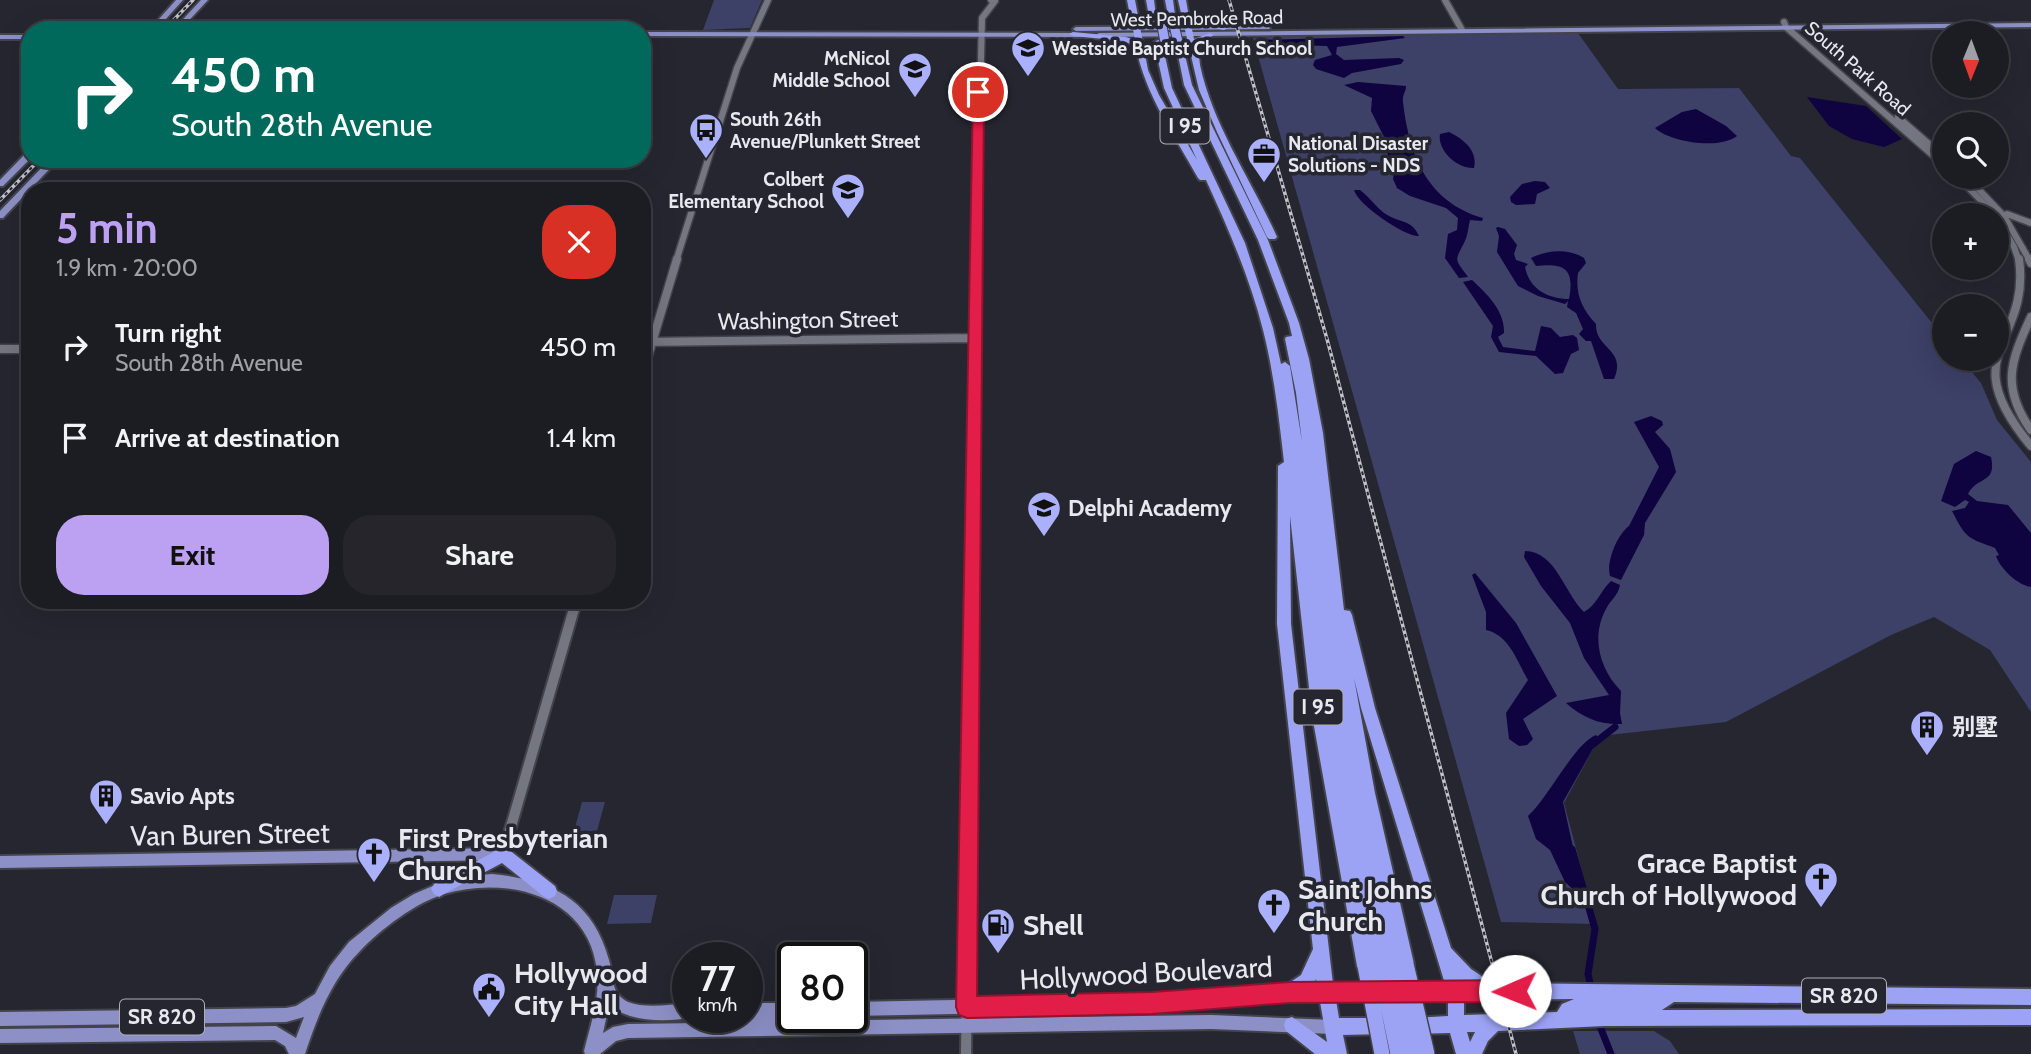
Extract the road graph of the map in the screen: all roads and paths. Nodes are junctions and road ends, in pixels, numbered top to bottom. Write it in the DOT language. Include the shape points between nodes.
graph roads {
  1 [pos="180,0"];
  2 [pos="205,0"];
  3 [pos="768,0"];
  4 [pos="993,0"];
  5 [pos="1131,0"];
  6 [pos="1150,0"];
  7 [pos="1156,0"];
  8 [pos="1163,0"];
  9 [pos="1169,0"];
  10 [pos="1182,0"];
  11 [pos="1445,0"];
  12 [pos="1134,17"];
  13 [pos="1186,18"];
  14 [pos="160,21"];
  15 [pos="185,21"];
  16 [pos="1164,21"];
  17 [pos="2009,21"];
  18 [pos="1932,23"];
  19 [pos="2009,23"];
  20 [pos="2031,23"];
  21 [pos="1630,24"];
  22 [pos="1578,25"];
  23 [pos="1788,25"];
  24 [pos="1932,26"];
  25 [pos="1116,28"];
  26 [pos="1224,28"];
  27 [pos="1461,28"];
  28 [pos="1564,29"];
  29 [pos="1618,29"];
  30 [pos="981,32"];
  31 [pos="1189,32"];
  32 [pos="752,33"];
  33 [pos="651,34"];
  34 [pos="1073,34"];
  35 [pos="1210,36"];
  36 [pos="0,37"];
  37 [pos="21,37"];
  38 [pos="1137,37"];
  39 [pos="1168,42"];
  40 [pos="1195,54"];
  41 [pos="1932,147"];
  42 [pos="1932,154"];
  43 [pos="21,162"];
  44 [pos="46,168"];
  45 [pos="33,182"];
  46 [pos="0,184"];
  47 [pos="1970,189"];
  48 [pos="1977,189"];
  49 [pos="21,194"];
  50 [pos="1985,203"];
  51 [pos="1988,203"];
  52 [pos="1225,206"];
  53 [pos="0,216"];
  54 [pos="2009,220"];
  55 [pos="2009,223"];
  56 [pos="2012,225"];
  57 [pos="2031,225"];
  58 [pos="2009,236"];
  59 [pos="2031,263"];
  60 [pos="1283,288"];
  61 [pos="2017,314"];
  62 [pos="2031,318"];
  63 [pos="2028,329"];
  64 [pos="975,338"];
  65 [pos="652,342"];
  66 [pos="651,345"];
  67 [pos="0,349"];
  68 [pos="21,349"];
  69 [pos="2031,430"];
  70 [pos="1288,445"];
  71 [pos="2031,446"];
  72 [pos="1335,578"];
  73 [pos="574,609"];
  74 [pos="503,854"];
  75 [pos="0,862"];
  76 [pos="439,889"];
  77 [pos="549,891"];
  78 [pos="1321,948"];
  79 [pos="1442,950"];
  80 [pos="1386,964"];
  81 [pos="605,987"];
  82 [pos="1490,991"];
  83 [pos="1289,992"];
  84 [pos="1326,992"];
  85 [pos="1456,992"];
  86 [pos="1964,997"];
  87 [pos="2031,997"];
  88 [pos="318,999"];
  89 [pos="967,1007"];
  90 [pos="1597,1008"];
  91 [pos="868,1009"];
  92 [pos="672,1011"];
  93 [pos="1941,1017"];
  94 [pos="1996,1017"];
  95 [pos="2031,1017"];
  96 [pos="0,1019"];
  97 [pos="777,1023"];
  98 [pos="1493,1024"];
  99 [pos="1292,1025"];
  100 [pos="1456,1025"];
  101 [pos="967,1026"];
  102 [pos="1333,1027"];
  103 [pos="763,1029"];
  104 [pos="769,1029"];
  105 [pos="672,1031"];
  106 [pos="0,1036"];
  107 [pos="591,1053"];
  108 [pos="298,1054"];
  109 [pos="966,1054"];
  110 [pos="1329,1054"];
  111 [pos="1338,1054"];
  112 [pos="1382,1054"];
  113 [pos="1398,1054"];
  114 [pos="1412,1054"];
  115 [pos="1426,1054"];
  116 [pos="1465,1054"];
  117 [pos="1473,1054"];
  1 -- 14 [label="main road"];
  2 -- 15 [label="main road"];
  3 -- 32 [label="street"];
  4 -- 30 [label="street" via="983,14"];
  5 -- 12 [label="highway"];
  6 -- 16 [label="highway, I 95"];
  7 -- 16 [label="highway"];
  8 -- 16 [label="highway"];
  9 -- 16 [label="highway, I 95"];
  10 -- 13 [label="highway"];
  11 -- 27 [label="street"];
  12 -- 25 [label="highway"];
  12 -- 38 [label="highway"];
  13 -- 26 [label="highway"];
  13 -- 31 [label="highway"];
  16 -- 39 [label="highway, I 95"];
  16 -- 39 [label="highway, I 95, bridge"];
  17 -- 20 [label="main road"];
  18 -- 23 [label="main road"];
  19 -- 20 [label="main road"];
  21 -- 22 [label="main road, West Pembroke Road"];
  21 -- 23 [label="main road, West Pembroke Road"];
  21 -- 29 [label="main road"];
  22 -- 27 [label="main road, West Pembroke Road"];
  22 -- 28 [label="main road"];
  23 -- 24 [label="main road"];
  23 -- 29 [label="main road, West Pembroke Road"];
  23 -- 41 [label="street, South Park Road"];
  23 -- 42 [label="street, South Park Road"];
  25 -- 30 [label="main road, West Pembroke Road"];
  25 -- 38 [label="main road, West Pembroke Road"];
  26 -- 27 [label="main road, West Pembroke Road"];
  26 -- 31 [label="main road, West Pembroke Road" via="1223,32"];
  27 -- 28 [label="main road, West Pembroke Road"];
  27 -- 35 [label="main road, West Pembroke Road"];
  28 -- 29 [label="main road, West Pembroke Road"];
  30 -- 32 [label="main road, West Pembroke Road"];
  30 -- 34 [label="main road, West Pembroke Road"];
  30 -- 64 [label="street"];
  31 -- 35 [label="main road, West Pembroke Road"];
  31 -- 38 [label="main road, West Pembroke Road"];
  31 -- 40 [label="highway"];
  32 -- 33 [label="main road, West Pembroke Road"];
  32 -- 65 [label="street" via="692,204"];
  34 -- 38 [label="highway"];
  35 -- 40 [label="highway" via="1194,42"];
  36 -- 37 [label="main road"];
  38 -- 52 [label="highway" via="1155,95"];
  39 -- 52 [label="highway, I 95" via="1168,88"];
  39 -- 60 [label="highway, I 95" via="1251,211"];
  39 -- 80 [label="highway" via="1180,99 1246,238 1286,372 1330,718"];
  40 -- 60 [label="highway" via="1206,96 1274,242"];
  43 -- 46 [label="main road"];
  44 -- 45 [label="main road"];
  47 -- 50 [label="street"];
  48 -- 51 [label="street"];
  49 -- 53 [label="main road"];
  52 -- 70 [label="highway, I 95" via="1268,328"];
  54 -- 57 [label="street"];
  55 -- 56 [label="street"];
  56 -- 57 [label="street"];
  56 -- 59 [label="street"];
  58 -- 61 [label="street" via="2023,280"];
  60 -- 72 [label="highway, I 95" via="1306,372"];
  61 -- 62 [label="street"];
  61 -- 71 [label="street" via="1995,375 2005,409"];
  62 -- 63 [label="street"];
  63 -- 69 [label="street" via="2010,365 2009,379 2017,412"];
  64 -- 65 [label="street, Washington Street"];
  64 -- 89 [label="street"];
  65 -- 66 [label="street"];
  67 -- 68 [label="street"];
  70 -- 78 [label="highway" via="1283,474 1284,624"];
  70 -- 80 [label="highway, I 95" via="1318,715"];
  72 -- 79 [label="highway" via="1368,708"];
  72 -- 80 [label="highway, I 95" via="1352,716 1374,830"];
  73 -- 74 [label="street"];
  74 -- 75 [label="main road, Van Buren Street"];
  74 -- 76 [label="highway"];
  74 -- 77 [label="highway"];
  76 -- 77 [label="main road, SR 820" via="495,880"];
  76 -- 88 [label="main road, SR 820" via="395,914 355,946"];
  77 -- 81 [label="main road, SR 820" via="567,902 589,929 602,958"];
  78 -- 83 [label="highway" via="1310,977"];
  78 -- 84 [label="highway"];
  79 -- 82 [label="highway" via="1465,975"];
  79 -- 85 [label="highway"];
  80 -- 112 [label="highway, I 95, bridge"];
  80 -- 113 [label="highway, bridge"];
  80 -- 114 [label="highway, bridge"];
  80 -- 115 [label="highway, I 95, bridge"];
  81 -- 92 [label="main road" via="620,1008"];
  81 -- 107 [label="main road"];
  82 -- 85 [label="highway, Hollywood Boulevard / SR 820"];
  82 -- 90 [label="highway, Hollywood Boulevard / SR 820" via="1580,990"];
  83 -- 84 [label="main road, Hollywood Boulevard / SR 820"];
  83 -- 89 [label="main road, Hollywood Boulevard / SR 820" via="1152,1003"];
  84 -- 85 [label="highway, Hollywood Boulevard / SR 820"];
  84 -- 102 [label="highway"];
  85 -- 100 [label="highway"];
  86 -- 87 [label="highway, SR 820"];
  86 -- 90 [label="highway, SR 820" via="1673,994 1654,1005"];
  86 -- 93 [label="highway" via="1959,1006"];
  87 -- 94 [label="highway" via="2001,1004"];
  88 -- 96 [label="main road, SR 820" via="300,1012 286,1015"];
  88 -- 108 [label="main road"];
  89 -- 91 [label="main road, Hollywood Boulevard / SR 820"];
  89 -- 101 [label="street"];
  90 -- 93 [label="highway, Hollywood Boulevard / SR 820"];
  90 -- 98 [label="highway, Hollywood Boulevard / SR 820" via="1562,1019"];
  93 -- 94 [label="highway, Hollywood Boulevard / SR 820"];
  94 -- 95 [label="highway, Hollywood Boulevard / SR 820"];
  97 -- 104 [label="main road"];
  98 -- 100 [label="highway, Hollywood Boulevard / SR 820"];
  98 -- 117 [label="highway"];
  99 -- 101 [label="main road, Hollywood Boulevard / SR 820"];
  99 -- 102 [label="main road, Hollywood Boulevard / SR 820"];
  99 -- 110 [label="highway"];
  100 -- 102 [label="highway, Hollywood Boulevard / SR 820"];
  100 -- 116 [label="highway"];
  101 -- 104 [label="main road, Hollywood Boulevard / SR 820"];
  101 -- 109 [label="street"];
  102 -- 111 [label="highway"];
  103 -- 104 [label="main road, Hollywood Boulevard / SR 820"];
  105 -- 107 [label="main road, Hollywood Boulevard / SR 820" via="613,1034"];
  106 -- 108 [label="main road, SR 820" via="276,1033 290,1041"];
}
